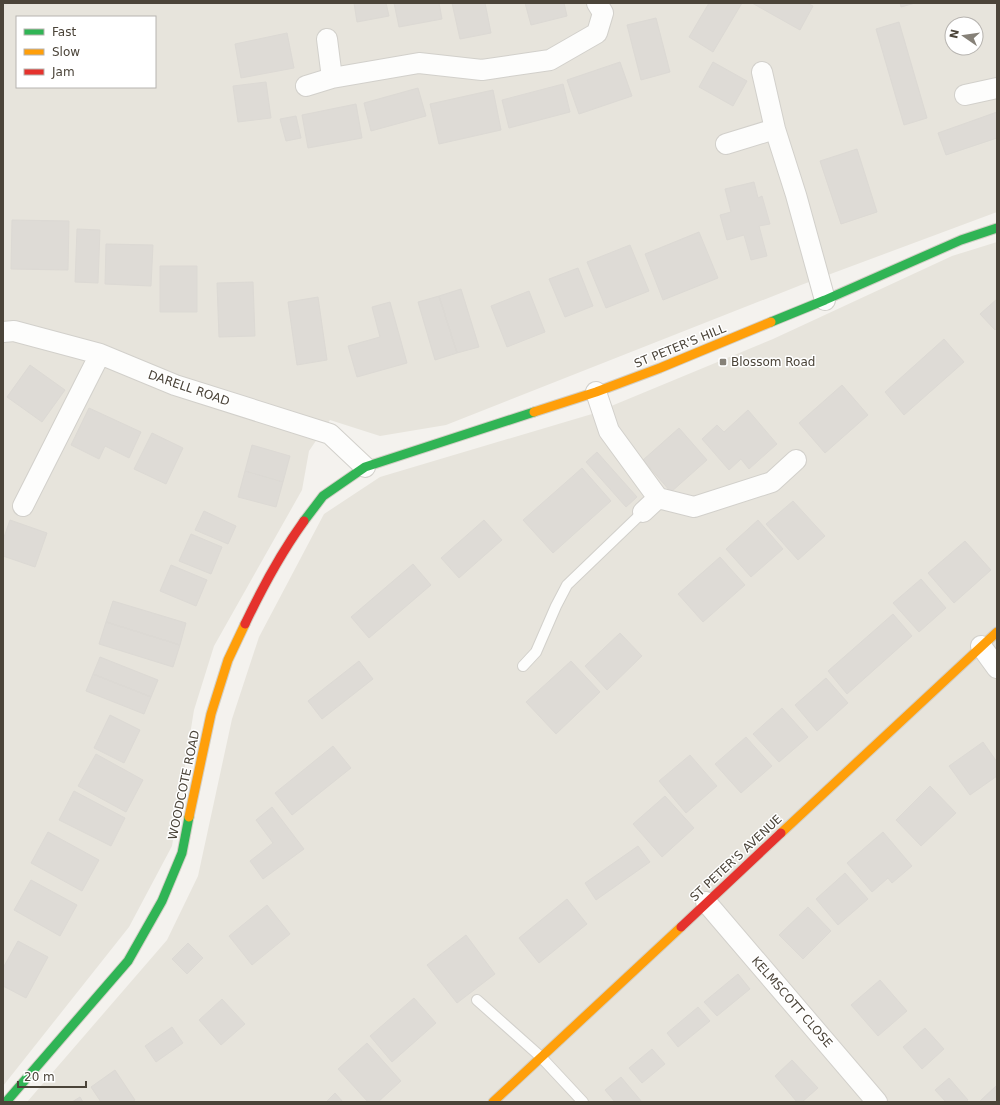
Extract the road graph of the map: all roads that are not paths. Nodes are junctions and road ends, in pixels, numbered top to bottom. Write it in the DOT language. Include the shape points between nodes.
graph roads {
  1 [pos="598,3"];
  2 [pos="327,39"];
  3 [pos="762,72"];
  4 [pos="332,78"];
  5 [pos="306,86"];
  6 [pos="997,88"];
  7 [pos="965,95"];
  8 [pos="775,129"];
  9 [pos="726,144"];
  10 [pos="997,228"];
  11 [pos="825,300"];
  12 [pos="3,332"];
  13 [pos="100,354"];
  14 [pos="596,392"];
  15 [pos="796,460"];
  16 [pos="365,467"];
  17 [pos="658,498"];
  18 [pos="23,506"];
  19 [pos="644,512"];
  20 [pos="997,632"];
  21 [pos="981,646"];
  22 [pos="523,666"];
  23 [pos="997,668"];
  24 [pos="706,902"];
  25 [pos="477,1000"];
  26 [pos="541,1057"];
  27 [pos="6,1102"];
  28 [pos="493,1102"];
  29 [pos="583,1102"];
  30 [pos="877,1102"];
  1 -- 4 [label="street" via="603,13 597,33 550,60 482,70 419,63"];
  2 -- 4 [label="street"];
  3 -- 8 [label="street"];
  4 -- 5 [label="street"];
  6 -- 7 [label="street"];
  8 -- 9 [label="street"];
  8 -- 11 [label="street"];
  10 -- 11 [label="main road, ST PETER'S HILL" via="961,240"];
  11 -- 14 [label="main road, ST PETER'S HILL"];
  12 -- 13 [label="street, DARELL ROAD" via="14,331"];
  13 -- 16 [label="street, DARELL ROAD" via="175,385 330,434"];
  13 -- 18 [label="street"];
  14 -- 16 [label="main road, ST PETER'S HILL"];
  14 -- 17 [label="street" via="609,431"];
  15 -- 17 [label="street" via="772,482 694,507"];
  16 -- 27 [label="main road, WOODCOTE ROAD" via="323,496 290,540 257,599 228,660 213,707 182,853 162,901 128,961"];
  17 -- 19 [label="street"];
  19 -- 22 [label="lane" via="567,585 536,652"];
  20 -- 21 [label="main road, ST PETER'S AVENUE"];
  21 -- 23 [label="street"];
  21 -- 24 [label="main road, ST PETER'S AVENUE"];
  24 -- 26 [label="main road, ST PETER'S AVENUE"];
  24 -- 30 [label="street, KELMSCOTT CLOSE"];
  25 -- 26 [label="lane"];
  26 -- 28 [label="main road, ST PETER'S AVENUE"];
  26 -- 29 [label="lane"];
}
